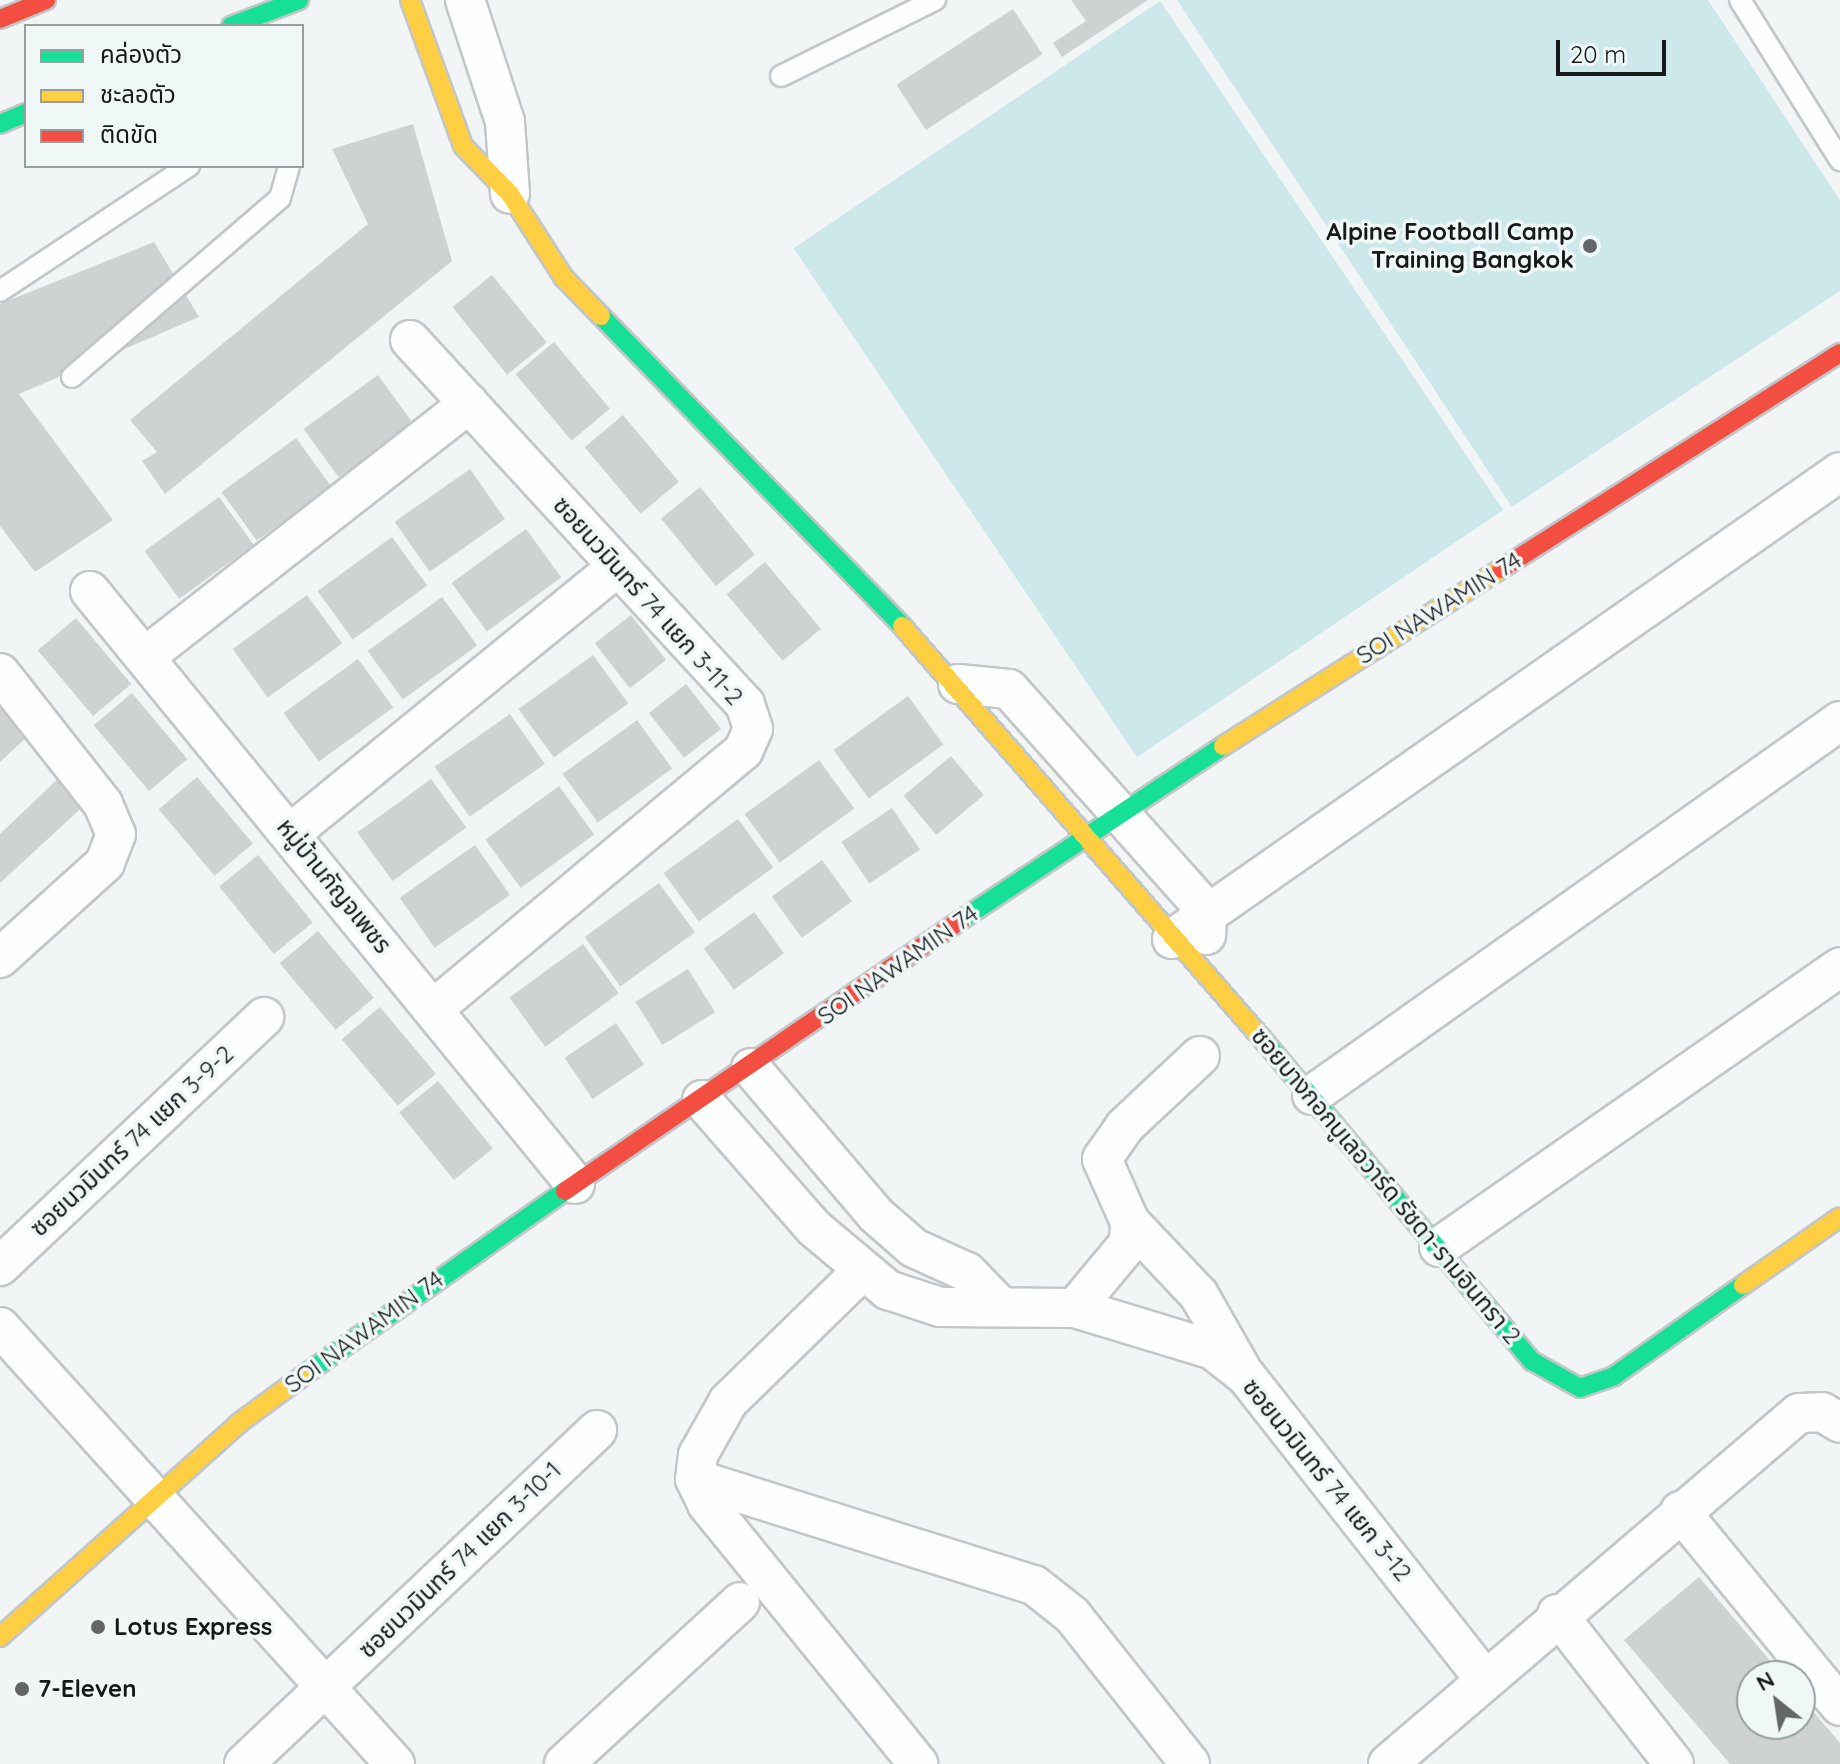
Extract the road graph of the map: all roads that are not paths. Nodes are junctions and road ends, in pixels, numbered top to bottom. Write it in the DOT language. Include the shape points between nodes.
graph roads {
  1 [pos="46,0"];
  2 [pos="299,0"];
  3 [pos="410,0"];
  4 [pos="465,0"];
  5 [pos="935,0"];
  6 [pos="1740,0"];
  7 [pos="0,19"];
  8 [pos="237,24"];
  9 [pos="781,76"];
  10 [pos="24,114"];
  11 [pos="0,124"];
  12 [pos="1840,160"];
  13 [pos="186,168"];
  14 [pos="288,168"];
  15 [pos="510,194"];
  16 [pos="0,291"];
  17 [pos="410,340"];
  18 [pos="1840,353"];
  19 [pos="72,377"];
  20 [pos="469,404"];
  21 [pos="1840,472"];
  22 [pos="616,568"];
  23 [pos="90,591"];
  24 [pos="146,656"];
  25 [pos="0,673"];
  26 [pos="958,684"];
  27 [pos="1840,721"];
  28 [pos="1119,812"];
  29 [pos="291,833"];
  30 [pos="1082,837"];
  31 [pos="1206,911"];
  32 [pos="1172,939"];
  33 [pos="0,958"];
  34 [pos="1840,967"];
  35 [pos="1203,969"];
  36 [pos="434,1008"];
  37 [pos="264,1017"];
  38 [pos="1200,1056"];
  39 [pos="751,1068"];
  40 [pos="1312,1095"];
  41 [pos="702,1100"];
  42 [pos="575,1184"];
  43 [pos="1840,1217"];
  44 [pos="1130,1222"];
  45 [pos="1439,1247"];
  46 [pos="0,1266"];
  47 [pos="860,1273"];
  48 [pos="998,1304"];
  49 [pos="1075,1308"];
  50 [pos="0,1327"];
  51 [pos="1246,1376"];
  52 [pos="1840,1423"];
  53 [pos="597,1430"];
  54 [pos="695,1479"];
  55 [pos="152,1495"];
  56 [pos="1680,1511"];
  57 [pos="740,1602"];
  58 [pos="1557,1614"];
  59 [pos="0,1637"];
  60 [pos="1484,1678"];
  61 [pos="324,1690"];
  62 [pos="1840,1706"];
  63 [pos="244,1764"];
  64 [pos="395,1764"];
  65 [pos="564,1764"];
  66 [pos="918,1764"];
  67 [pos="1190,1764"];
  68 [pos="1388,1764"];
  69 [pos="1674,1764"];
  1 -- 7 [label="street"];
  2 -- 8 [label="street"];
  3 -- 15 [label="street, ซอยบางกอกบูเลอวาร์ด รัชดา-รามอินทรา 2" via="463,146"];
  4 -- 15 [label="street" via="505,122"];
  5 -- 9 [label="lane"];
  6 -- 12 [label="lane"];
  10 -- 11 [label="street"];
  13 -- 16 [label="lane"];
  14 -- 19 [label="lane" via="280,198"];
  15 -- 26 [label="street, ซอยบางกอกบูเลอวาร์ด รัชดา-รามอินทรา 2" via="564,278"];
  17 -- 20 [label="street, ซอยนวมินทร์ 74 แยก 3-11-2"];
  18 -- 28 [label="street, SOI NAWAMIN 74"];
  20 -- 22 [label="street, ซอยนวมินทร์ 74 แยก 3-11-2"];
  20 -- 24 [label="street"];
  21 -- 31 [label="street"];
  22 -- 29 [label="street"];
  22 -- 36 [label="street, ซอยนวมินทร์ 74 แยก 3-11-2" via="745,704 753,729 743,751"];
  23 -- 24 [label="street, หมู่บ้านกัญจเพชร"];
  24 -- 29 [label="street, หมู่บ้านกัญจเพชร"];
  25 -- 33 [label="street" via="103,804 116,834 105,863"];
  26 -- 28 [label="street" via="1009,689"];
  26 -- 30 [label="street, ซอยบางกอกบูเลอวาร์ด รัชดา-รามอินทรา 2" via="975,715"];
  27 -- 40 [label="street"];
  28 -- 30 [label="street, SOI NAWAMIN 74"];
  28 -- 31 [label="street"];
  29 -- 36 [label="street, หมู่บ้านกัญจเพชร"];
  30 -- 32 [label="street, ซอยบางกอกบูเลอวาร์ด รัชดา-รามอินทรา 2"];
  30 -- 39 [label="street, SOI NAWAMIN 74"];
  31 -- 32 [label="street"];
  31 -- 35 [label="street"];
  32 -- 35 [label="street, ซอยบางกอกบูเลอวาร์ด รัชดา-รามอินทรา 2"];
  34 -- 45 [label="street"];
  35 -- 40 [label="street, ซอยบางกอกบูเลอวาร์ด รัชดา-รามอินทรา 2"];
  36 -- 42 [label="street, หมู่บ้านกัญจเพชร"];
  37 -- 46 [label="street, ซอยนวมินทร์ 74 แยก 3-9-2"];
  38 -- 44 [label="street" via="1124,1127 1102,1159"];
  39 -- 41 [label="street, SOI NAWAMIN 74"];
  39 -- 48 [label="street" via="876,1215 914,1248 967,1272"];
  40 -- 45 [label="street, ซอยบางกอกบูเลอวาร์ด รัชดา-รามอินทรา 2"];
  41 -- 42 [label="street, SOI NAWAMIN 74"];
  41 -- 47 [label="street, ซอยนวมินทร์ 74 แยก 3-12"];
  42 -- 55 [label="street, SOI NAWAMIN 74" via="412,1296"];
  43 -- 45 [label="street, ซอยบางกอกบูเลอวาร์ด รัชดา-รามอินทรา 2" via="1614,1376 1580,1388 1532,1361"];
  44 -- 49 [label="street" via="1129,1243"];
  44 -- 51 [label="street" via="1199,1295"];
  47 -- 48 [label="street, ซอยนวมินทร์ 74 แยก 3-12" via="940,1307"];
  47 -- 54 [label="street" via="728,1402 698,1455"];
  48 -- 49 [label="street, ซอยนวมินทร์ 74 แยก 3-12"];
  49 -- 51 [label="street, ซอยนวมินทร์ 74 แยก 3-12" via="1213,1350"];
  50 -- 55 [label="street"];
  51 -- 60 [label="street, ซอยนวมินทร์ 74 แยก 3-12"];
  52 -- 56 [label="street" via="1822,1412 1799,1413"];
  53 -- 61 [label="street, ซอยนวมินทร์ 74 แยก 3-10-1"];
  54 -- 66 [label="street"];
  54 -- 67 [label="street" via="1034,1585 1072,1615"];
  55 -- 59 [label="street, SOI NAWAMIN 74"];
  55 -- 61 [label="street"];
  56 -- 58 [label="street"];
  56 -- 62 [label="street"];
  57 -- 65 [label="street"];
  58 -- 60 [label="street"];
  58 -- 69 [label="street"];
  60 -- 68 [label="street"];
  61 -- 63 [label="street, ซอยนวมินทร์ 74 แยก 3-10-1"];
  61 -- 64 [label="street"];
}
